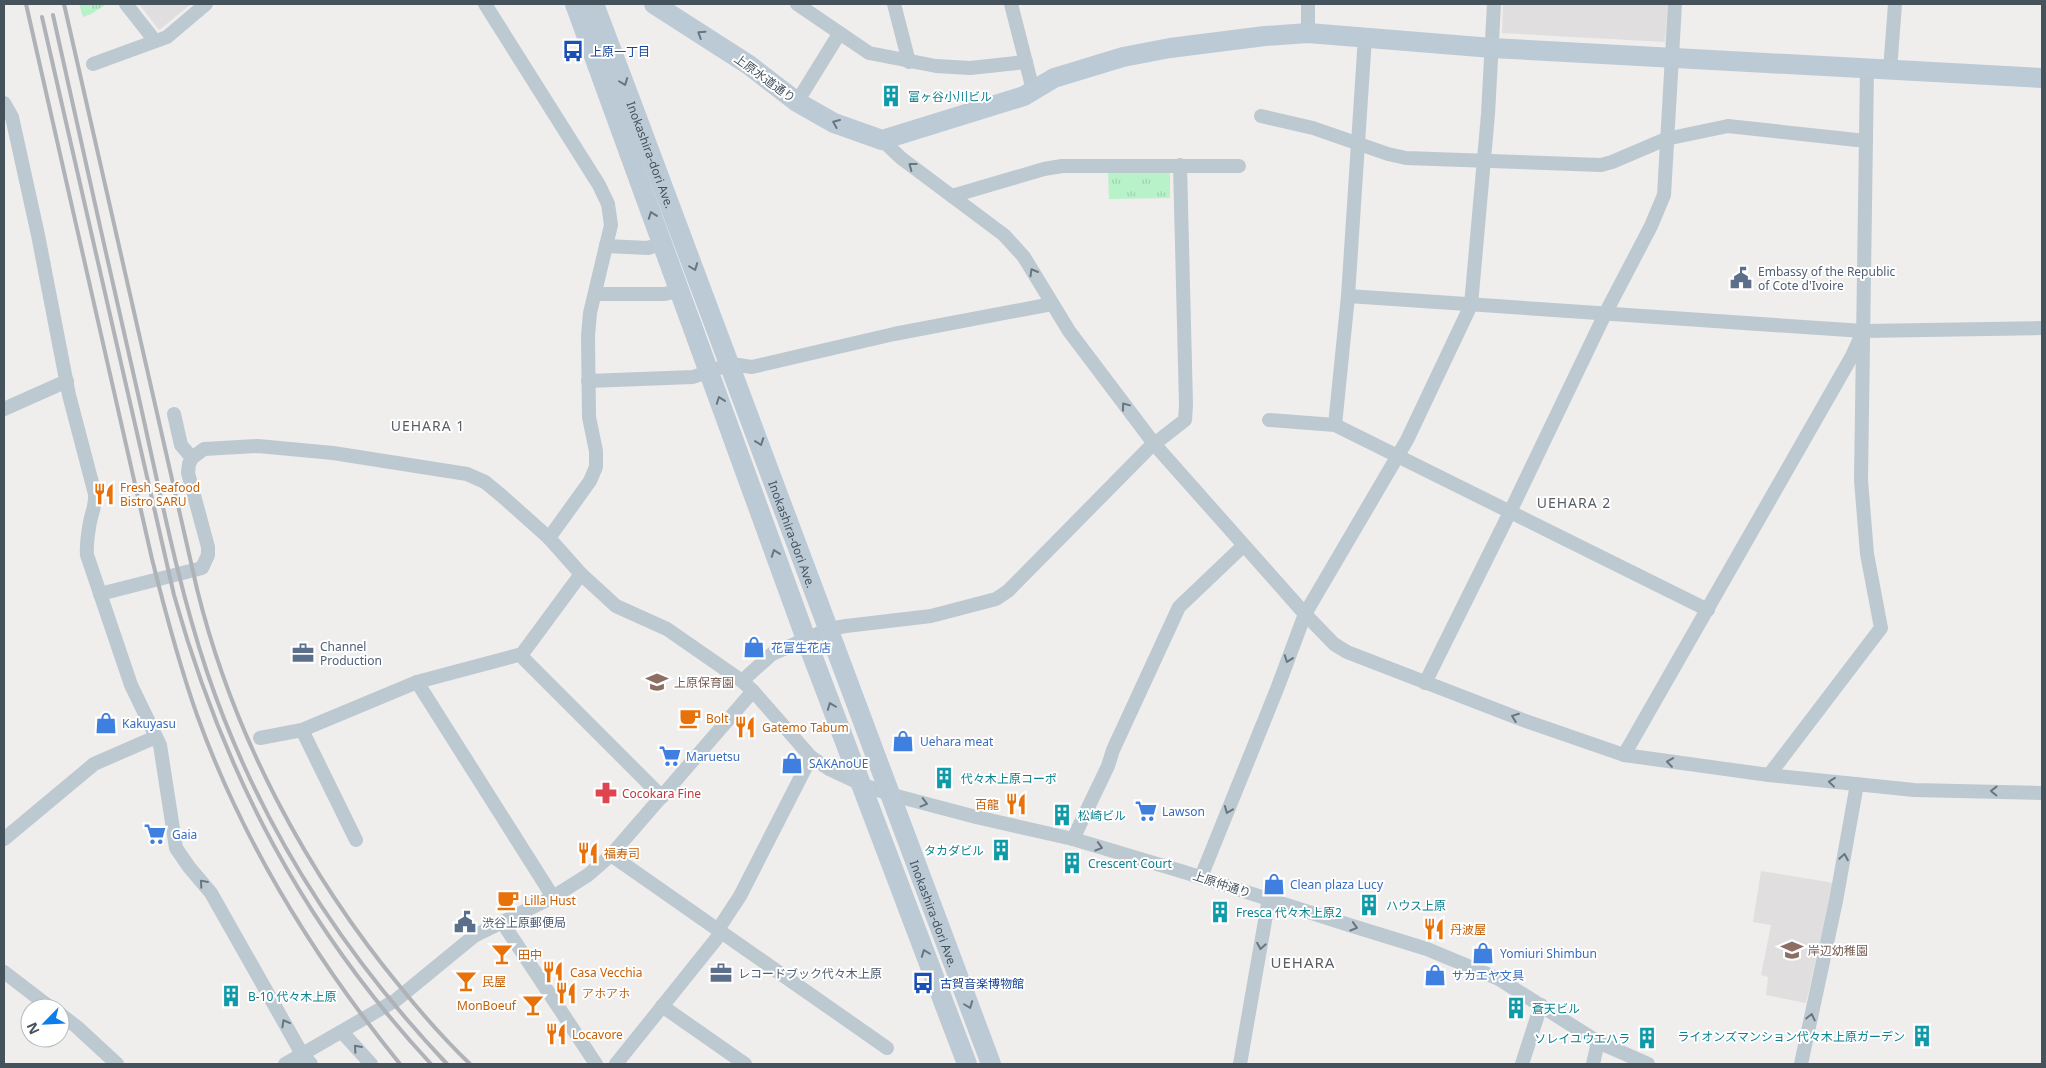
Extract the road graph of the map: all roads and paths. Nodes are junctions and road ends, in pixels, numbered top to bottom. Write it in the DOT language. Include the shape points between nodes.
graph roads {
  1 [pos="126,4"];
  2 [pos="206,4"];
  3 [pos="485,4"];
  4 [pos="574,4"];
  5 [pos="594,4"];
  6 [pos="654,4"];
  7 [pos="797,4"];
  8 [pos="894,4"];
  9 [pos="1010,4"];
  10 [pos="1308,4"];
  11 [pos="1494,4"];
  12 [pos="1675,4"];
  13 [pos="1895,4"];
  14 [pos="1308,33"];
  15 [pos="839,34"];
  16 [pos="1365,37"];
  17 [pos="155,41"];
  18 [pos="1492,48"];
  19 [pos="1671,57"];
  20 [pos="909,62"];
  21 [pos="1026,62"];
  22 [pos="94,64"];
  23 [pos="1867,68"];
  24 [pos="1890,70"];
  25 [pos="2042,78"];
  26 [pos="1034,90"];
  27 [pos="797,102"];
  28 [pos="4,103"];
  29 [pos="1260,116"];
  30 [pos="8,121"];
  31 [pos="1666,139"];
  32 [pos="882,140"];
  33 [pos="1866,141"];
  34 [pos="1359,143"];
  35 [pos="1483,160"];
  36 [pos="1180,165"];
  37 [pos="1239,166"];
  38 [pos="952,196"];
  39 [pos="663,243"];
  40 [pos="606,246"];
  41 [pos="680,290"];
  42 [pos="595,294"];
  43 [pos="1348,296"];
  44 [pos="1052,304"];
  45 [pos="1470,305"];
  46 [pos="1605,314"];
  47 [pos="2042,328"];
  48 [pos="1863,330"];
  49 [pos="730,364"];
  50 [pos="710,371"];
  51 [pos="67,381"];
  52 [pos="588,381"];
  53 [pos="4,409"];
  54 [pos="174,414"];
  55 [pos="1269,420"];
  56 [pos="1335,425"];
  57 [pos="1155,445"];
  58 [pos="1396,456"];
  59 [pos="192,458"];
  60 [pos="1510,512"];
  61 [pos="549,538"];
  62 [pos="1243,546"];
  63 [pos="581,574"];
  64 [pos="100,594"];
  65 [pos="1708,610"];
  66 [pos="1305,614"];
  67 [pos="829,630"];
  68 [pos="806,639"];
  69 [pos="522,654"];
  70 [pos="417,682"];
  71 [pos="742,682"];
  72 [pos="1425,683"];
  73 [pos="753,691"];
  74 [pos="302,730"];
  75 [pos="156,737"];
  76 [pos="260,738"];
  77 [pos="1624,755"];
  78 [pos="812,757"];
  79 [pos="1769,775"];
  80 [pos="861,784"];
  81 [pos="1857,784"];
  82 [pos="2042,793"];
  83 [pos="889,794"];
  84 [pos="662,797"];
  85 [pos="4,839"];
  86 [pos="1073,839"];
  87 [pos="356,840"];
  88 [pos="611,855"];
  89 [pos="1201,877"];
  90 [pos="553,897"];
  91 [pos="1269,898"];
  92 [pos="502,922"];
  93 [pos="719,932"];
  94 [pos="5,976"];
  95 [pos="37,998"];
  96 [pos="1540,1005"];
  97 [pos="662,1006"];
  98 [pos="70,1022"];
  99 [pos="342,1032"];
  100 [pos="1598,1042"];
  101 [pos="887,1048"];
  102 [pos="307,1059"];
  103 [pos="117,1064"];
  104 [pos="286,1064"];
  105 [pos="371,1064"];
  106 [pos="596,1064"];
  107 [pos="616,1064"];
  108 [pos="745,1064"];
  109 [pos="967,1064"];
  110 [pos="991,1064"];
  111 [pos="1240,1064"];
  112 [pos="1522,1064"];
  113 [pos="1593,1064"];
  114 [pos="1648,1064"];
  115 [pos="1801,1064"];
  1 -- 17 [label="street"];
  2 -- 17 [label="street" via="167,37"];
  3 -- 40 [label="street" via="599,184 608,204 611,225"];
  39 -- 4 [label="main road, Inokashira-dori Ave., one-way"];
  5 -- 49 [label="main road, Inokashira-dori Ave., one-way"];
  27 -- 6 [label="main road, 上原水道通り, one-way" via="749,65"];
  7 -- 15 [label="street"];
  8 -- 20 [label="street"];
  9 -- 21 [label="street"];
  10 -- 14 [label="street"];
  11 -- 18 [label="street"];
  12 -- 19 [label="street"];
  13 -- 24 [label="street"];
  14 -- 16 [label="main road"];
  14 -- 26 [label="main road" via="1208,43 1123,57 1054,78"];
  15 -- 20 [label="street" via="869,53"];
  15 -- 27 [label="street"];
  16 -- 18 [label="main road"];
  16 -- 34 [label="street"];
  17 -- 22 [label="street"];
  18 -- 19 [label="main road"];
  18 -- 35 [label="street"];
  19 -- 23 [label="main road"];
  19 -- 31 [label="street"];
  20 -- 21 [label="street" via="970,68"];
  21 -- 26 [label="street"];
  23 -- 24 [label="main road"];
  23 -- 33 [label="street"];
  24 -- 25 [label="main road"];
  26 -- 32 [label="main road" via="1024,96"];
  32 -- 27 [label="main road, 上原水道通り, one-way" via="834,123"];
  28 -- 30 [label="street"];
  29 -- 34 [label="street"];
  30 -- 51 [label="street" via="38,235"];
  31 -- 33 [label="street" via="1728,126"];
  31 -- 35 [label="street" via="1601,165"];
  31 -- 46 [label="street" via="1664,195"];
  38 -- 32 [label="street, one-way"];
  33 -- 48 [label="street"];
  34 -- 35 [label="street" via="1406,158"];
  34 -- 43 [label="street"];
  35 -- 45 [label="street"];
  36 -- 37 [label="street"];
  36 -- 38 [label="street" via="1062,166"];
  36 -- 57 [label="street" via="1185,420"];
  44 -- 38 [label="street, one-way" via="1024,257 1004,235"];
  39 -- 40 [label="street" via="648,248"];
  39 -- 41 [label="main road, Inokashira-dori Ave."];
  40 -- 42 [label="street"];
  41 -- 42 [label="street" via="665,294"];
  41 -- 50 [label="main road, Inokashira-dori Ave."];
  42 -- 52 [label="street" via="588,336"];
  43 -- 45 [label="street"];
  43 -- 56 [label="street"];
  44 -- 49 [label="street" via="894,334 752,366"];
  57 -- 44 [label="street, one-way"];
  45 -- 46 [label="street"];
  45 -- 58 [label="street"];
  46 -- 48 [label="street"];
  46 -- 60 [label="street"];
  47 -- 48 [label="street"];
  48 -- 65 [label="street" via="1852,356"];
  48 -- 79 [label="street" via="1862,480 1867,554 1881,628"];
  49 -- 50 [label="street"];
  49 -- 67 [label="main road, Inokashira-dori Ave., one-way"];
  50 -- 52 [label="street" via="693,376"];
  68 -- 50 [label="main road, Inokashira-dori Ave., one-way"];
  51 -- 53 [label="street"];
  51 -- 64 [label="street" via="95,494 87,555"];
  52 -- 61 [label="street" via="596,466 590,481"];
  54 -- 59 [label="street" via="181,445"];
  55 -- 56 [label="street"];
  56 -- 58 [label="street"];
  57 -- 62 [label="street"];
  57 -- 67 [label="street" via="1008,591 996,599 931,616"];
  58 -- 60 [label="street"];
  58 -- 66 [label="street"];
  59 -- 61 [label="street, 上原仲通り" via="204,449 276,447 467,474 485,482"];
  59 -- 64 [label="street" via="188,472 208,547 202,568"];
  60 -- 65 [label="street"];
  60 -- 72 [label="street"];
  61 -- 63 [label="street, 上原仲通り"];
  62 -- 66 [label="street"];
  62 -- 86 [label="street" via="1179,607"];
  63 -- 69 [label="street"];
  63 -- 71 [label="street, 上原仲通り" via="616,606 667,629"];
  64 -- 75 [label="street" via="131,685"];
  65 -- 77 [label="street"];
  66 -- 72 [label="street" via="1334,644 1347,652"];
  66 -- 89 [label="street, one-way"];
  67 -- 68 [label="street"];
  67 -- 83 [label="main road, Inokashira-dori Ave."];
  68 -- 71 [label="street" via="772,654"];
  80 -- 68 [label="main road, Inokashira-dori Ave., one-way"];
  69 -- 70 [label="street"];
  69 -- 84 [label="street"];
  70 -- 74 [label="street"];
  70 -- 90 [label="street"];
  71 -- 73 [label="street, 上原仲通り"];
  77 -- 72 [label="street, one-way"];
  73 -- 78 [label="street, 上原仲通り"];
  73 -- 84 [label="street"];
  74 -- 76 [label="street"];
  74 -- 87 [label="street"];
  75 -- 85 [label="street" via="94,764"];
  102 -- 75 [label="street, one-way" via="211,893 176,848 160,745"];
  79 -- 77 [label="street, one-way"];
  78 -- 80 [label="street, 上原仲通り"];
  78 -- 93 [label="street"];
  81 -- 79 [label="street, one-way"];
  80 -- 83 [label="street, 上原仲通り"];
  109 -- 80 [label="main road, Inokashira-dori Ave., one-way"];
  82 -- 81 [label="street, one-way" via="1914,790"];
  115 -- 81 [label="street, one-way"];
  83 -- 86 [label="street, 上原仲通り, one-way" via="976,818"];
  83 -- 110 [label="main road, Inokashira-dori Ave., one-way"];
  84 -- 88 [label="street"];
  86 -- 89 [label="street, 上原仲通り, one-way"];
  88 -- 90 [label="street" via="588,875"];
  88 -- 93 [label="street"];
  89 -- 91 [label="street, 上原仲通り"];
  90 -- 92 [label="street"];
  91 -- 96 [label="street, 上原仲通り, one-way" via="1427,948 1499,979"];
  91 -- 111 [label="street, one-way"];
  92 -- 99 [label="street" via="474,936 414,987"];
  92 -- 106 [label="street"];
  93 -- 97 [label="street"];
  93 -- 101 [label="street"];
  94 -- 95 [label="street"];
  96 -- 100 [label="street, 上原仲通り"];
  96 -- 112 [label="street"];
  97 -- 107 [label="street"];
  97 -- 108 [label="street"];
  98 -- 103 [label="street"];
  99 -- 102 [label="street"];
  105 -- 99 [label="street, one-way"];
  100 -- 113 [label="street"];
  100 -- 114 [label="street, 上原仲通り"];
  102 -- 104 [label="street"];
}
